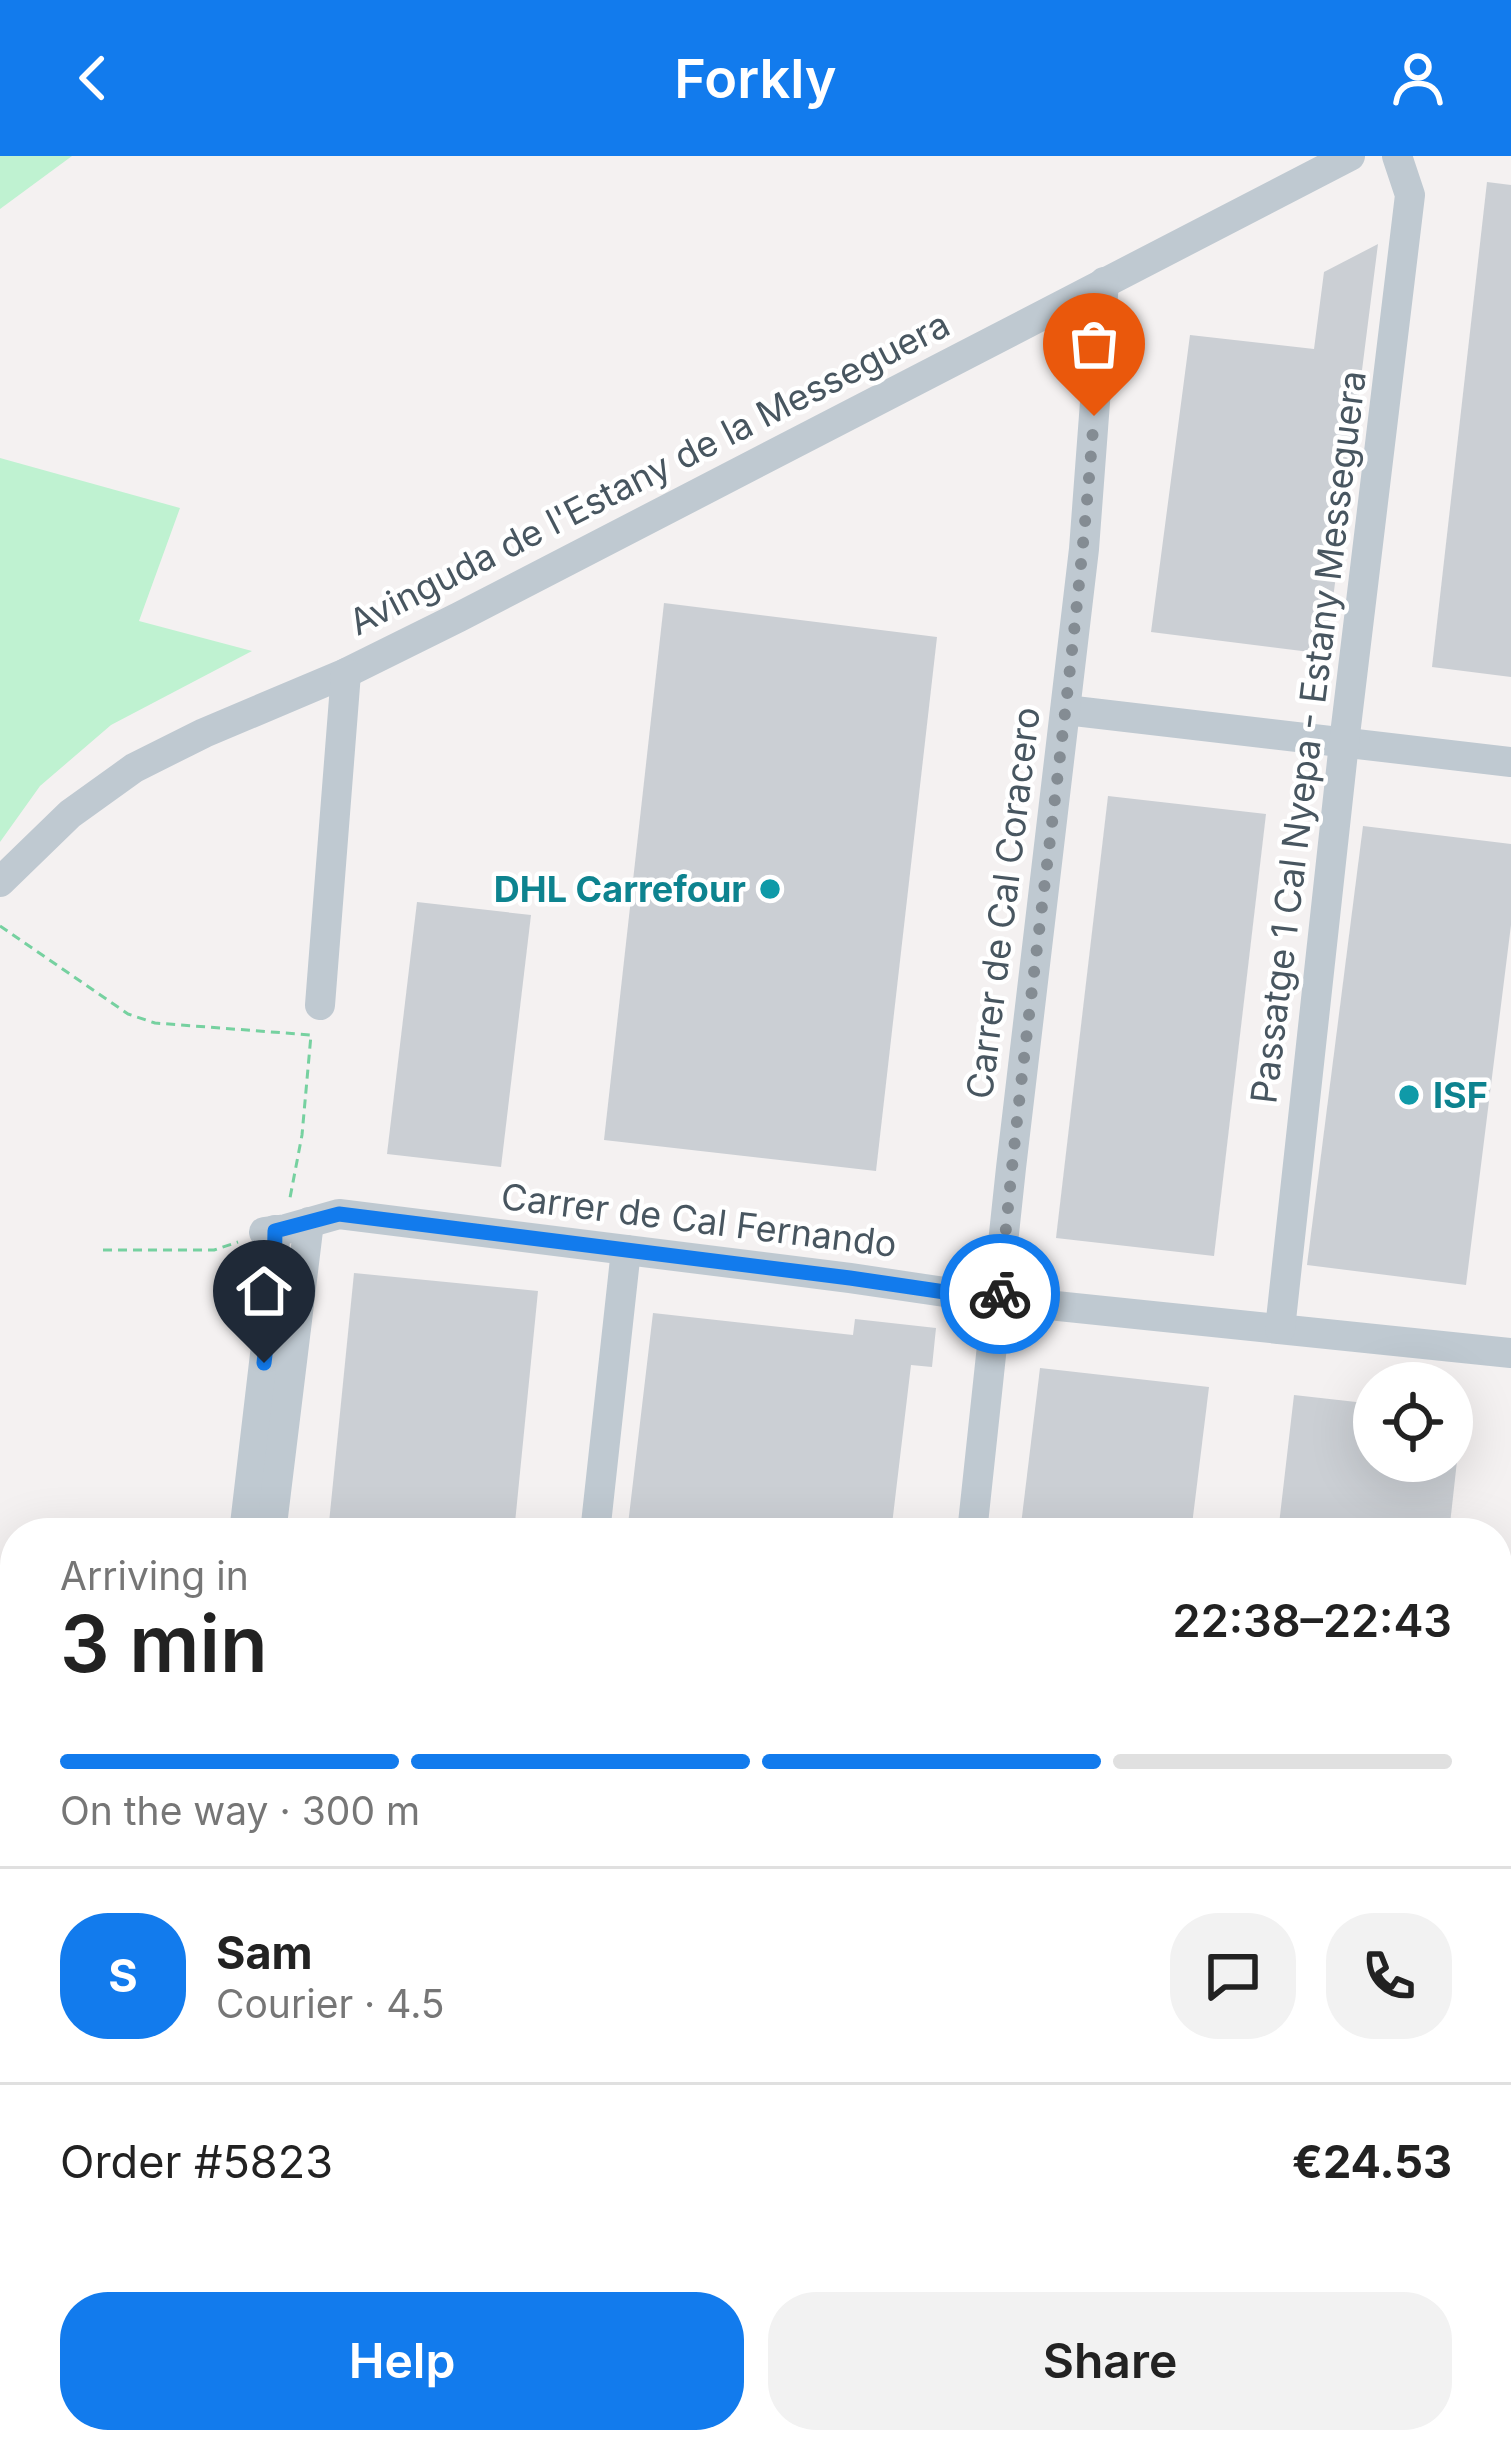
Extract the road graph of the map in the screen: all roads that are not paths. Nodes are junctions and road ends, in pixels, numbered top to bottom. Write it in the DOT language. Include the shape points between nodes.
graph roads {
  1 [pos="1350,156"];
  2 [pos="1397,156"];
  3 [pos="1104,282"];
  4 [pos="346,673"];
  5 [pos="1066,710"];
  6 [pos="1344,742"];
  7 [pos="1511,762"];
  8 [pos="0,882"];
  9 [pos="320,1004"];
  10 [pos="283,1228"];
  11 [pos="626,1250"];
  12 [pos="999,1300"];
  13 [pos="1280,1329"];
  14 [pos="1511,1353"];
  15 [pos="246,1518"];
  16 [pos="272,1518"];
  17 [pos="598,1518"];
  18 [pos="974,1518"];
  1 -- 3 [label="street, Avinguda de l'Estany de la Messeguera"];
  2 -- 6 [label="street, Passatge 1 Cal Nyepa - Estany Messeguera" via="1410,194"];
  3 -- 4 [label="street, Avinguda de l'Estany de la Messeguera"];
  3 -- 5 [label="street, Carrer de Cal Coracero"];
  4 -- 8 [label="street, Avinguda de l'Estany de la Messeguera" via="134,768 70,814"];
  4 -- 9 [label="street"];
  5 -- 6 [label="street"];
  5 -- 12 [label="street, Carrer de Cal Coracero"];
  6 -- 7 [label="street"];
  6 -- 13 [label="street, Passatge 1 Cal Nyepa - Estany Messeguera"];
  10 -- 11 [label="street, Carrer de Cal Fernando" via="339,1214"];
  10 -- 15 [label="street"];
  10 -- 16 [label="street"];
  11 -- 12 [label="street, Carrer de Cal Fernando"];
  11 -- 17 [label="street"];
  12 -- 13 [label="street, Carrer de Cal Fernando"];
  12 -- 18 [label="street, Carrer de Cal Coracero"];
  13 -- 14 [label="street, Carrer de Cal Fernando"];
}
